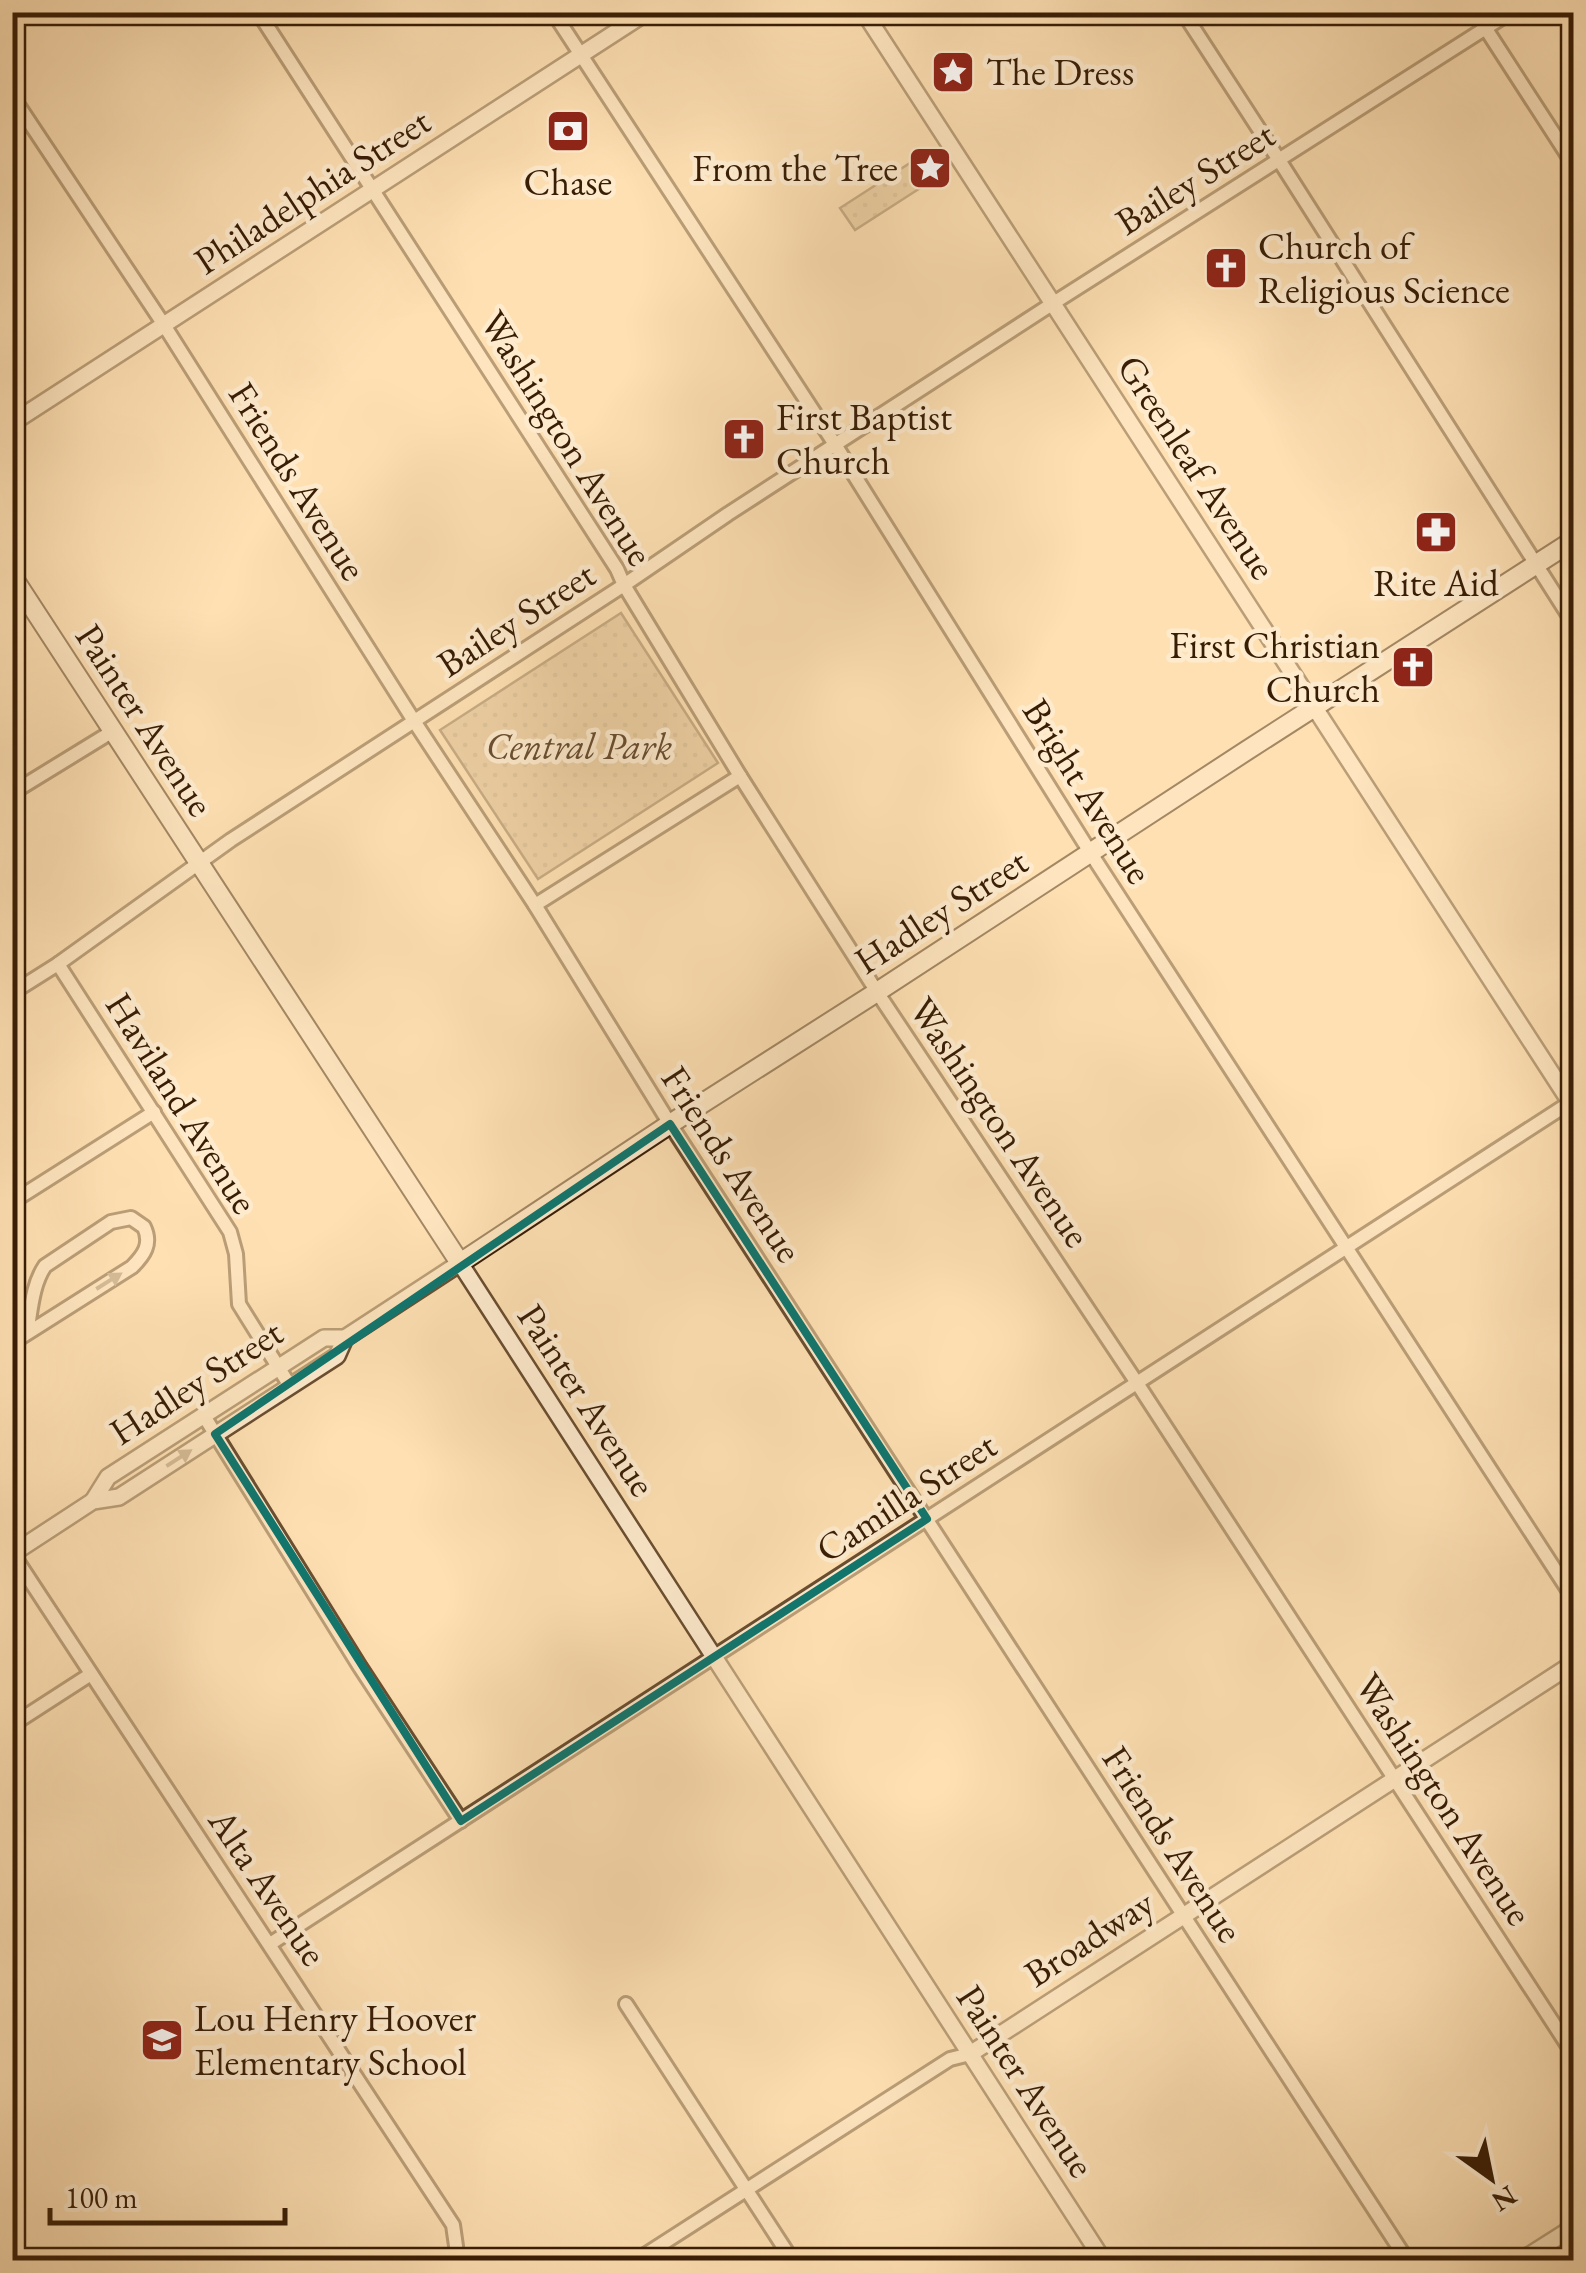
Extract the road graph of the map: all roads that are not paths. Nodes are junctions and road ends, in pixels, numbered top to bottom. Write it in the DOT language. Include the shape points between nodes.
graph roads {
  1 [pos="258,12"];
  2 [pos="553,12"];
  3 [pos="647,12"];
  4 [pos="864,12"];
  5 [pos="1183,12"];
  6 [pos="1475,12"];
  7 [pos="1511,12"];
  8 [pos="1485,29"];
  9 [pos="581,56"];
  10 [pos="12,96"];
  11 [pos="1279,160"];
  12 [pos="1574,165"];
  13 [pos="374,190"];
  14 [pos="1052,304"];
  15 [pos="164,325"];
  16 [pos="12,423"];
  17 [pos="836,446"];
  18 [pos="1574,540"];
  19 [pos="1535,564"];
  20 [pos="12,576"];
  21 [pos="624,586"];
  22 [pos="1574,624"];
  23 [pos="1313,708"];
  24 [pos="414,721"];
  25 [pos="113,731"];
  26 [pos="740,776"];
  27 [pos="12,793"];
  28 [pos="1090,852"];
  29 [pos="200,863"];
  30 [pos="536,905"];
  31 [pos="58,964"];
  32 [pos="12,992"];
  33 [pos="877,992"];
  34 [pos="1572,1103"];
  35 [pos="154,1112"];
  36 [pos="670,1124"];
  37 [pos="12,1202"];
  38 [pos="1347,1246"];
  39 [pos="460,1263"];
  40 [pos="27,1334"];
  41 [pos="346,1338"];
  42 [pos="12,1343"];
  43 [pos="278,1368"];
  44 [pos="1137,1383"];
  45 [pos="290,1386"];
  46 [pos="204,1416"];
  47 [pos="216,1434"];
  48 [pos="94,1501"];
  49 [pos="926,1519"];
  50 [pos="13,1554"];
  51 [pos="1574,1599"];
  52 [pos="714,1657"];
  53 [pos="1574,1663"];
  54 [pos="91,1674"];
  55 [pos="12,1725"];
  56 [pos="1396,1778"];
  57 [pos="461,1820"];
  58 [pos="1184,1916"];
  59 [pos="270,1944"];
  60 [pos="626,2004"];
  61 [pos="970,2054"];
  62 [pos="1574,2055"];
  63 [pos="745,2191"];
  64 [pos="1574,2227"];
  65 [pos="455,2260"];
  66 [pos="637,2260"];
  67 [pos="792,2260"];
  68 [pos="1103,2260"];
  69 [pos="1407,2260"];
  70 [pos="1522,2260"];
  1 -- 13 [label="street, Washington Avenue"];
  2 -- 9 [label="street, Bright Avenue"];
  3 -- 9 [label="street, Philadelphia Street"];
  4 -- 14 [label="street, Greenleaf Avenue"];
  5 -- 11 [label="street"];
  6 -- 8 [label="street"];
  7 -- 8 [label="street, Bailey Street"];
  8 -- 11 [label="street, Bailey Street"];
  8 -- 12 [label="street"];
  9 -- 13 [label="street, Philadelphia Street"];
  9 -- 17 [label="street, Bright Avenue"];
  10 -- 15 [label="street, Friends Avenue"];
  11 -- 14 [label="street, Bailey Street"];
  11 -- 19 [label="street"];
  13 -- 15 [label="street, Philadelphia Street"];
  13 -- 21 [label="street, Washington Avenue"];
  14 -- 17 [label="street, Bailey Street"];
  14 -- 23 [label="street, Greenleaf Avenue"];
  15 -- 16 [label="street, Philadelphia Street"];
  15 -- 24 [label="street, Friends Avenue"];
  17 -- 21 [label="street, Bailey Street"];
  17 -- 28 [label="street, Bright Avenue"];
  18 -- 19 [label="main road, Hadley Street"];
  19 -- 22 [label="street"];
  19 -- 23 [label="main road, Hadley Street"];
  20 -- 25 [label="main road, Painter Avenue"];
  21 -- 24 [label="street, Bailey Street"];
  21 -- 26 [label="street, Washington Avenue"];
  23 -- 28 [label="main road, Hadley Street"];
  23 -- 34 [label="street, Greenleaf Avenue"];
  24 -- 29 [label="street, Bailey Street"];
  24 -- 30 [label="street, Friends Avenue"];
  25 -- 27 [label="street"];
  25 -- 29 [label="main road, Painter Avenue"];
  26 -- 30 [label="street"];
  26 -- 33 [label="street, Washington Avenue"];
  28 -- 33 [label="main road, Hadley Street"];
  28 -- 38 [label="street, Bright Avenue"];
  29 -- 31 [label="street, Bailey Street"];
  29 -- 39 [label="main road, Painter Avenue"];
  30 -- 36 [label="street, Friends Avenue"];
  31 -- 32 [label="street, Bailey Street"];
  31 -- 35 [label="street, Haviland Avenue"];
  33 -- 36 [label="main road, Hadley Street"];
  33 -- 44 [label="street, Washington Avenue"];
  34 -- 38 [label="street, Camilla Street"];
  35 -- 37 [label="street"];
  35 -- 43 [label="street, Haviland Avenue" via="230,1232 239,1304"];
  36 -- 39 [label="main road, Hadley Street"];
  36 -- 49 [label="street, Friends Avenue"];
  38 -- 44 [label="street, Camilla Street"];
  38 -- 51 [label="street, Bright Avenue"];
  39 -- 41 [label="street, Hadley Street"];
  39 -- 52 [label="street, Painter Avenue"];
  40 -- 40 [label="street, one-way" via="132,1267 148,1244 144,1227 131,1218 111,1222 45,1266"];
  40 -- 42 [label="street"];
  41 -- 43 [label="street, Hadley Street" via="324,1338"];
  41 -- 45 [label="street, Hadley Street" via="336,1356"];
  43 -- 45 [label="street, Haviland Avenue"];
  43 -- 46 [label="street, Hadley Street"];
  44 -- 49 [label="street, Camilla Street"];
  44 -- 56 [label="street, Washington Avenue"];
  45 -- 47 [label="street, Hadley Street"];
  46 -- 47 [label="street"];
  46 -- 48 [label="street, Hadley Street" via="108,1477"];
  48 -- 47 [label="street, Hadley Street, one-way" via="119,1497"];
  47 -- 57 [label="street"];
  48 -- 50 [label="street, Hadley Street"];
  49 -- 52 [label="street, Camilla Street"];
  49 -- 58 [label="street, Friends Avenue"];
  50 -- 54 [label="street, Alta Avenue"];
  52 -- 57 [label="street, Camilla Street"];
  52 -- 61 [label="street, Painter Avenue"];
  53 -- 56 [label="street, Broadway"];
  54 -- 55 [label="street"];
  54 -- 59 [label="street, Alta Avenue"];
  56 -- 58 [label="street, Broadway"];
  56 -- 62 [label="street, Washington Avenue"];
  57 -- 59 [label="street, Camilla Street"];
  58 -- 61 [label="street, Broadway"];
  58 -- 69 [label="street, Friends Avenue"];
  59 -- 65 [label="street, Alta Avenue" via="453,2226"];
  60 -- 63 [label="street"];
  61 -- 63 [label="street, Broadway" via="950,2059"];
  61 -- 68 [label="street, Painter Avenue"];
  63 -- 66 [label="street, Broadway"];
  63 -- 67 [label="street"];
  64 -- 70 [label="street"];
}
